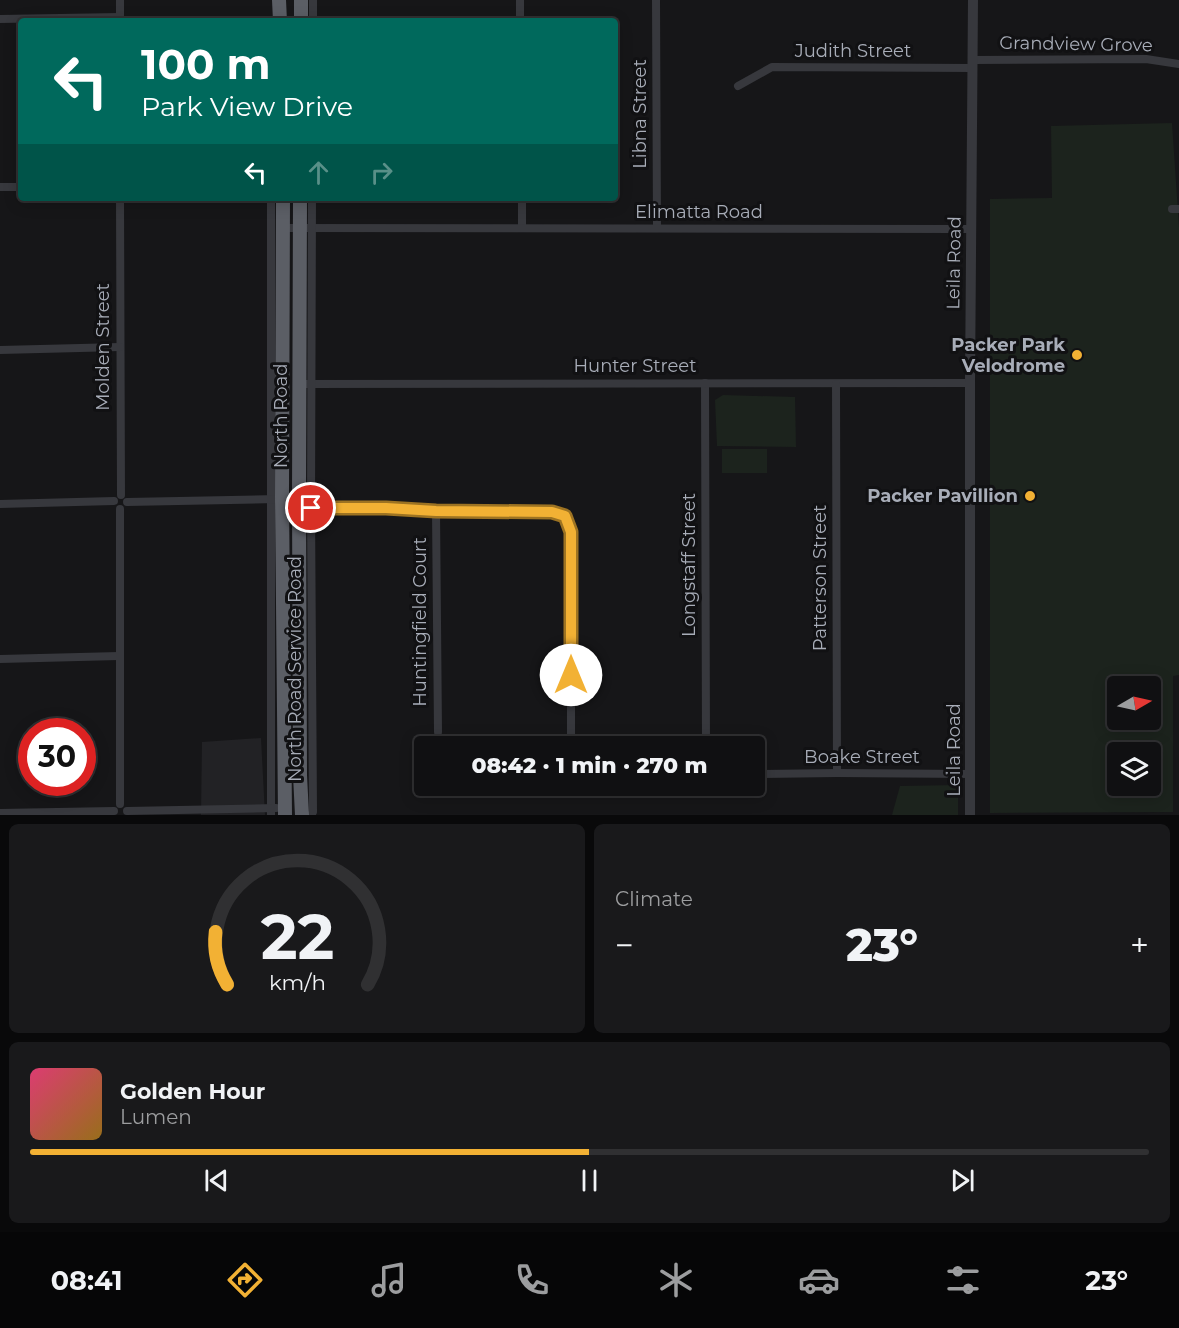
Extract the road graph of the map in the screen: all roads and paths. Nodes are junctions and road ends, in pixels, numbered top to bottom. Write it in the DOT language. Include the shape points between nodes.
graph roads {
  1 [pos="120,0"];
  2 [pos="301,0"];
  3 [pos="313,0"];
  4 [pos="520,0"];
  5 [pos="656,0"];
  6 [pos="973,0"];
  7 [pos="120,18"];
  8 [pos="301,18"];
  9 [pos="313,18"];
  10 [pos="520,18"];
  11 [pos="0,19"];
  12 [pos="18,19"];
  13 [pos="973,64"];
  14 [pos="1179,64"];
  15 [pos="738,86"];
  16 [pos="0,187"];
  17 [pos="18,187"];
  18 [pos="120,201"];
  19 [pos="271,201"];
  20 [pos="283,201"];
  21 [pos="301,201"];
  22 [pos="311,201"];
  23 [pos="522,201"];
  24 [pos="283,228"];
  25 [pos="522,228"];
  26 [pos="657,228"];
  27 [pos="306,229"];
  28 [pos="971,229"];
  29 [pos="120,347"];
  30 [pos="0,350"];
  31 [pos="705,383"];
  32 [pos="970,383"];
  33 [pos="306,384"];
  34 [pos="836,384"];
  35 [pos="277,498"];
  36 [pos="299,498"];
  37 [pos="120,502"];
  38 [pos="0,504"];
  39 [pos="311,508"];
  40 [pos="436,511"];
  41 [pos="119,656"];
  42 [pos="0,659"];
  43 [pos="438,732"];
  44 [pos="571,736"];
  45 [pos="706,736"];
  46 [pos="837,773"];
  47 [pos="765,774"];
  48 [pos="970,774"];
  49 [pos="117,810"];
  50 [pos="278,811"];
  51 [pos="0,813"];
  52 [pos="126,813"];
  53 [pos="310,814"];
  54 [pos="970,815"];
  1 -- 7 [label="street"];
  2 -- 8 [label="highway"];
  3 -- 9 [label="street"];
  4 -- 10 [label="street"];
  5 -- 26 [label="street, Libna Street"];
  6 -- 13 [label="street, Leila Road"];
  11 -- 12 [label="street"];
  13 -- 14 [label="street, Grandview Grove" via="1146,59"];
  13 -- 15 [label="street, Judith Street" via="772,67"];
  13 -- 28 [label="street, Leila Road"];
  16 -- 17 [label="street"];
  18 -- 29 [label="street, Molden Street"];
  19 -- 35 [label="street"];
  20 -- 24 [label="highway, North Road"];
  21 -- 27 [label="highway, North Road"];
  22 -- 27 [label="street"];
  23 -- 25 [label="street"];
  24 -- 27 [label="street, Elimatta Road"];
  24 -- 35 [label="highway, North Road"];
  25 -- 26 [label="street, Elimatta Road"];
  25 -- 27 [label="street, Elimatta Road"];
  26 -- 28 [label="street, Elimatta Road"];
  27 -- 33 [label="highway, North Road"];
  28 -- 32 [label="street, Leila Road"];
  29 -- 30 [label="street"];
  29 -- 37 [label="street, Molden Street"];
  31 -- 33 [label="street, Hunter Street"];
  31 -- 34 [label="street, Hunter Street"];
  31 -- 45 [label="street, Longstaff Street"];
  32 -- 34 [label="street, Hunter Street"];
  32 -- 48 [label="street, Leila Road"];
  33 -- 36 [label="highway, North Road"];
  33 -- 39 [label="street, North Road Service Road"];
  34 -- 46 [label="street, Patterson Street"];
  35 -- 36 [label="highway"];
  35 -- 37 [label="street"];
  35 -- 50 [label="highway, North Road"];
  36 -- 53 [label="highway, North Road" via="300,775"];
  37 -- 38 [label="street"];
  37 -- 41 [label="street, Molden Street"];
  39 -- 40 [label="street"];
  39 -- 53 [label="street, North Road Service Road"];
  40 -- 43 [label="street, Huntingfield Court"];
  40 -- 44 [label="street" via="552,512 565,516 571,532"];
  41 -- 42 [label="street"];
  41 -- 49 [label="street, Molden Street"];
  46 -- 47 [label="street, Boake Street"];
  46 -- 48 [label="street, Boake Street"];
  48 -- 54 [label="street, Leila Road"];
  49 -- 51 [label="street"];
  49 -- 52 [label="street" via="125,806"];
  50 -- 52 [label="street"];
}
